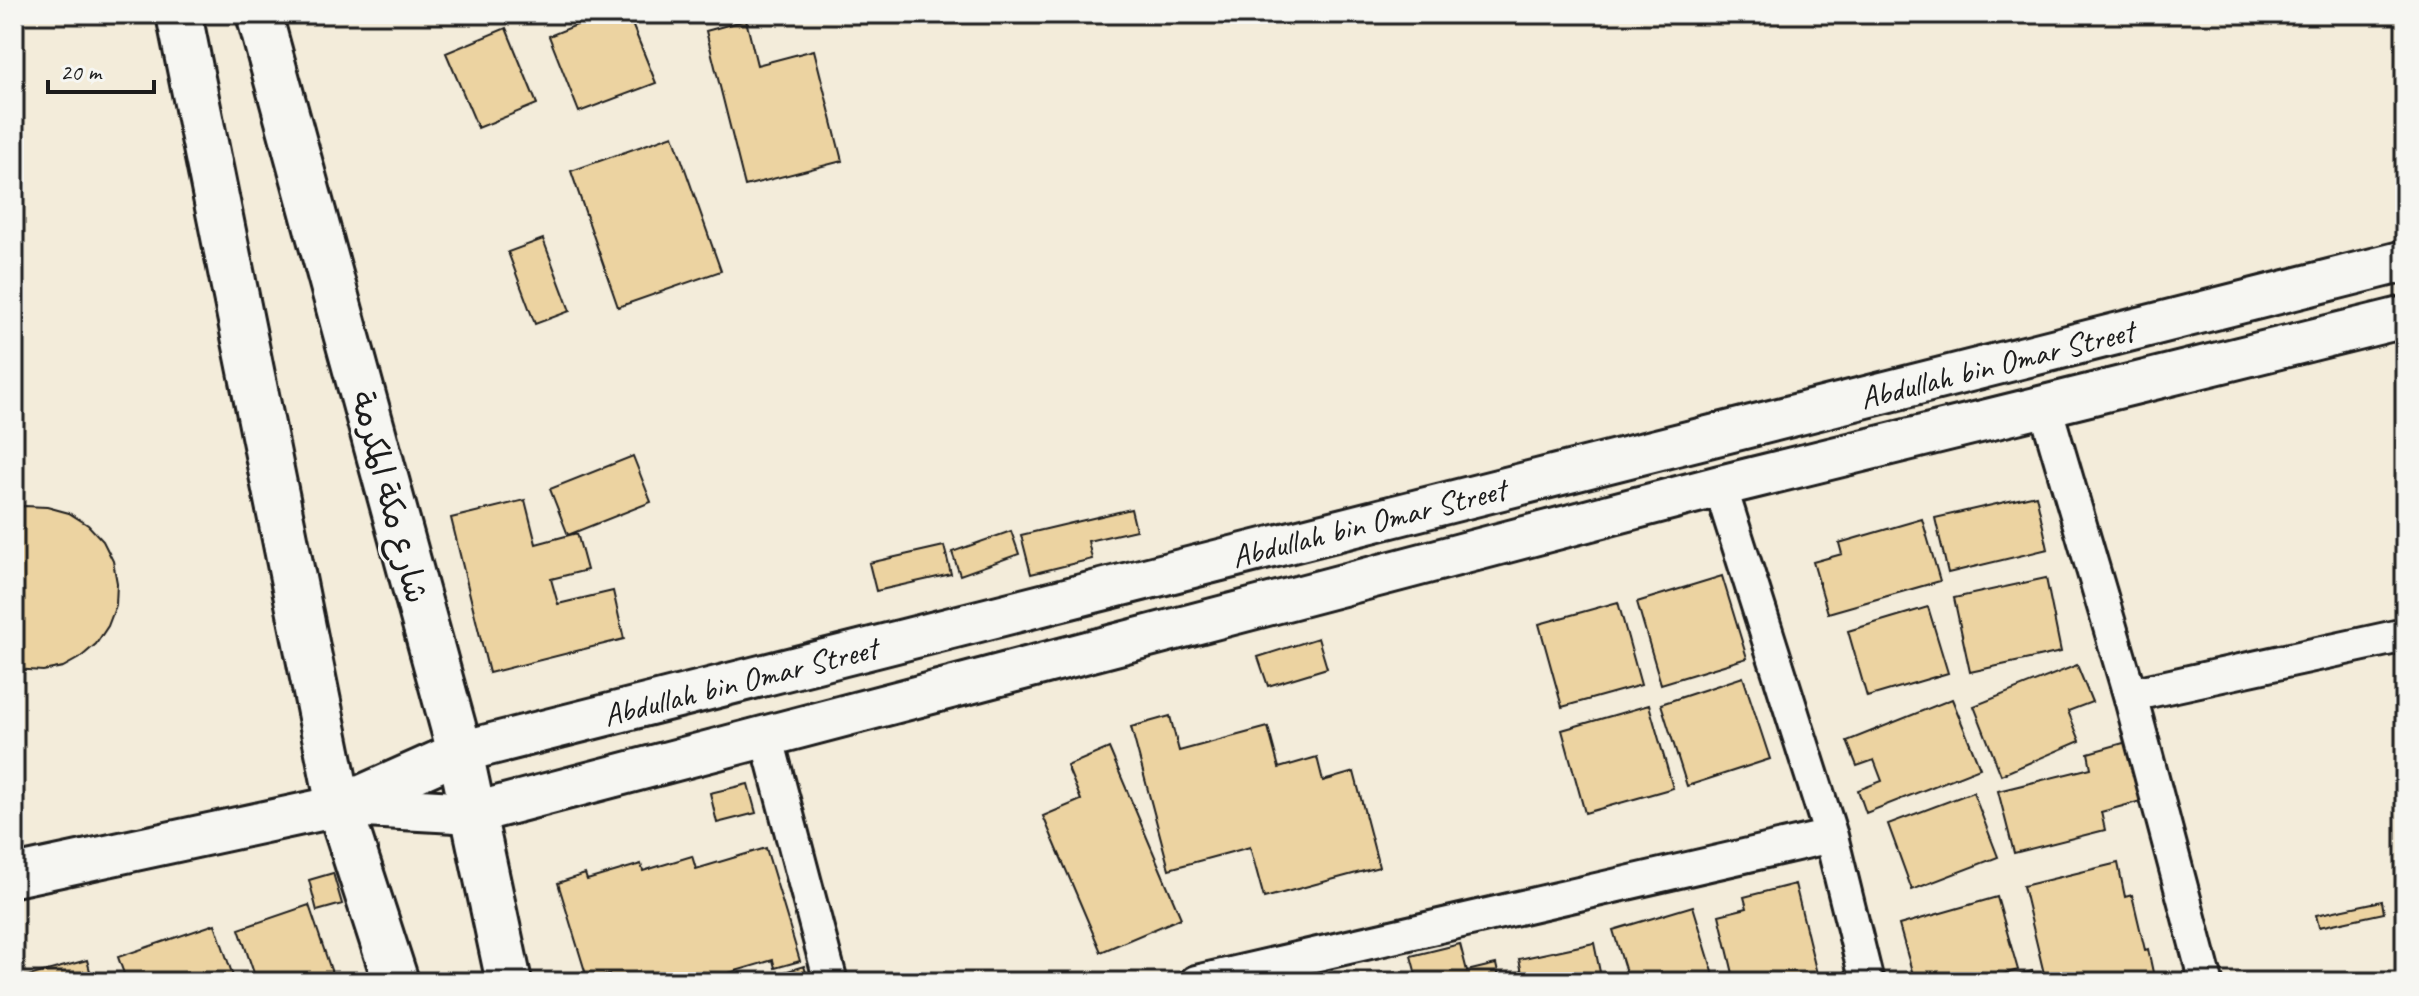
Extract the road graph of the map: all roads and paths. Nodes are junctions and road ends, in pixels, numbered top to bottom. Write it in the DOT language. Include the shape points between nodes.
graph roads {
  1 [pos="179,14"];
  2 [pos="259,14"];
  3 [pos="2405,261"];
  4 [pos="2405,317"];
  5 [pos="2045,406"];
  6 [pos="1720,486"];
  7 [pos="1039,605"];
  8 [pos="2405,635"];
  9 [pos="1054,660"];
  10 [pos="2130,695"];
  11 [pos="766,735"];
  12 [pos="460,752"];
  13 [pos="339,806"];
  14 [pos="474,813"];
  15 [pos="1831,836"];
  16 [pos="14,876"];
  17 [pos="396,982"];
  18 [pos="509,982"];
  19 [pos="831,982"];
  20 [pos="1196,982"];
  21 [pos="1867,982"];
  22 [pos="2206,982"];
  1 -- 13 [label="main road"];
  2 -- 12 [label="main road, شارع مكة المكرمة"];
  3 -- 7 [label="street, Abdullah bin Omar Street"];
  4 -- 5 [label="street, Abdullah bin Omar Street"];
  5 -- 6 [label="street, Abdullah bin Omar Street"];
  5 -- 10 [label="street"];
  6 -- 9 [label="street, Abdullah bin Omar Street"];
  6 -- 15 [label="street"];
  7 -- 9 [label="street"];
  7 -- 12 [label="street, Abdullah bin Omar Street"];
  8 -- 10 [label="street"];
  9 -- 11 [label="street, Abdullah bin Omar Street"];
  10 -- 22 [label="street"];
  11 -- 14 [label="street, Abdullah bin Omar Street"];
  11 -- 19 [label="street"];
  12 -- 13 [label="street, Abdullah bin Omar Street"];
  12 -- 14 [label="main road, شارع مكة المكرمة"];
  13 -- 14 [label="street, Abdullah bin Omar Street"];
  13 -- 16 [label="street, Abdullah bin Omar Street"];
  13 -- 17 [label="main road"];
  14 -- 18 [label="main road, شارع مكة المكرمة"];
  15 -- 20 [label="street"];
  15 -- 21 [label="street"];
}
